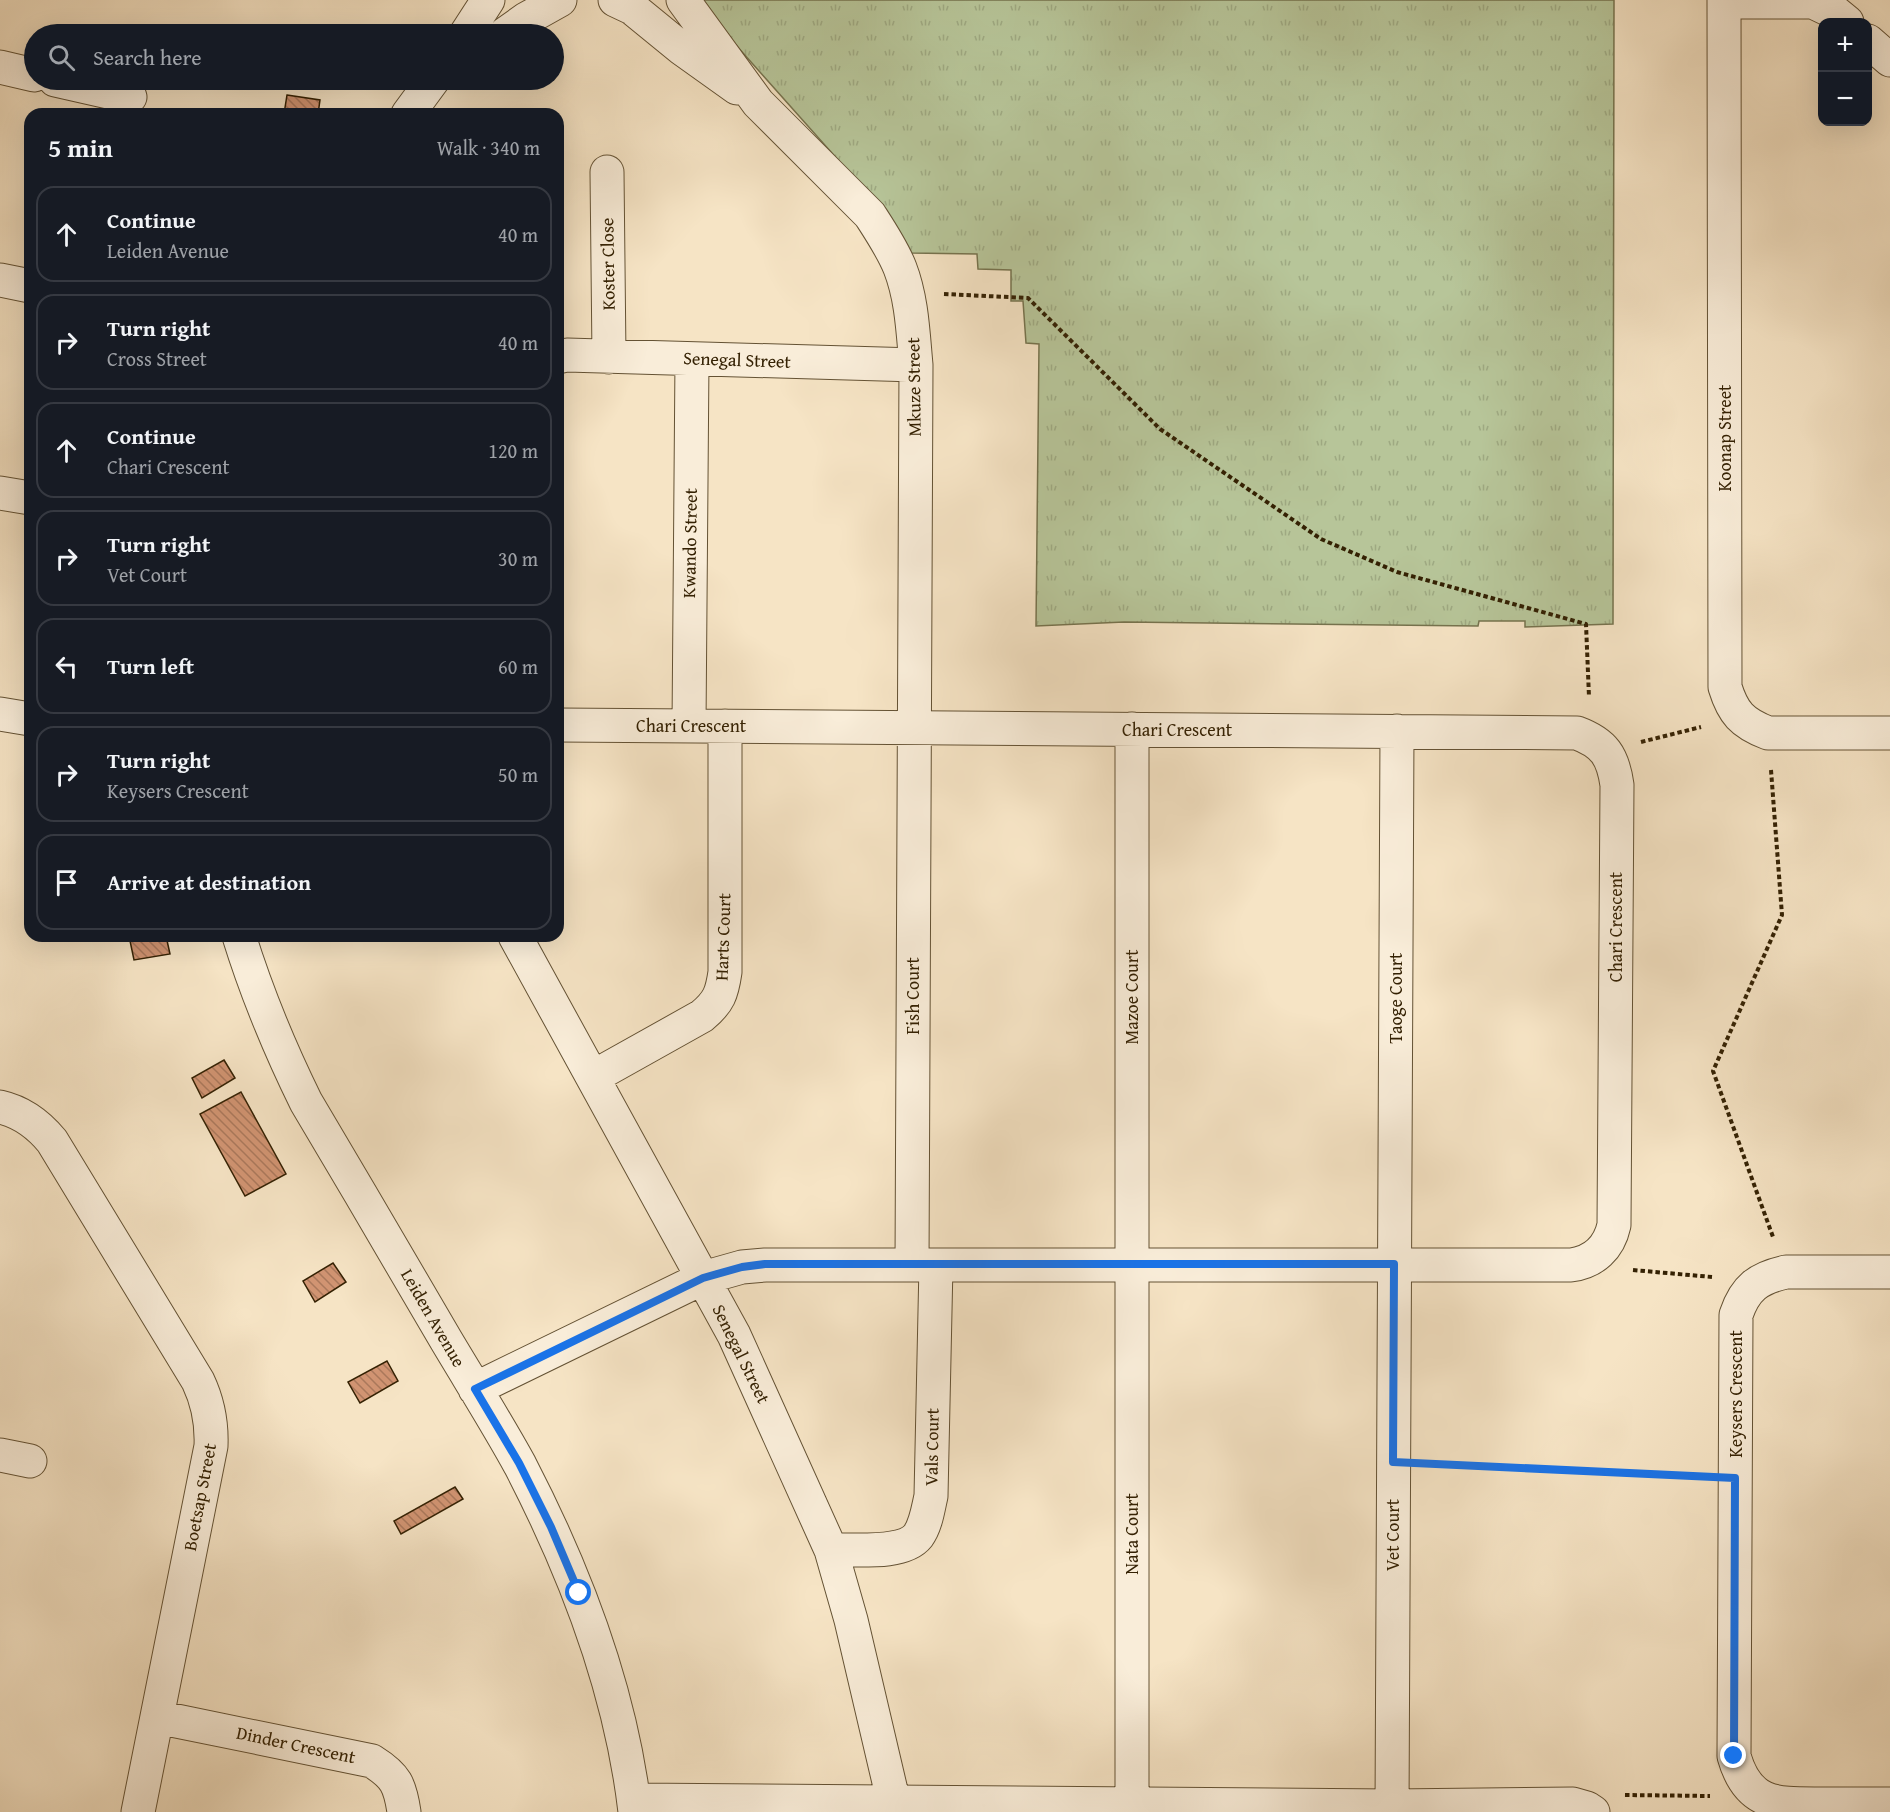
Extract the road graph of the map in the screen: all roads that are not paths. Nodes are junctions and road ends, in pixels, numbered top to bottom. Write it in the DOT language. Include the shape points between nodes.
graph roads {
  1 [pos="488,0"];
  2 [pos="560,0"];
  3 [pos="615,0"];
  4 [pos="682,0"];
  5 [pos="1724,1"];
  6 [pos="1842,18"];
  7 [pos="472,24"];
  8 [pos="519,24"];
  9 [pos="1872,44"];
  10 [pos="1890,60"];
  11 [pos="0,67"];
  12 [pos="24,73"];
  13 [pos="99,90"];
  14 [pos="426,90"];
  15 [pos="436,90"];
  16 [pos="130,97"];
  17 [pos="758,103"];
  18 [pos="412,108"];
  19 [pos="413,108"];
  20 [pos="607,172"];
  21 [pos="0,280"];
  22 [pos="24,285"];
  23 [pos="564,356"];
  24 [pos="609,357"];
  25 [pos="692,359"];
  26 [pos="916,365"];
  27 [pos="0,493"];
  28 [pos="24,497"];
  29 [pos="0,714"];
  30 [pos="24,718"];
  31 [pos="564,725"];
  32 [pos="688,726"];
  33 [pos="725,726"];
  34 [pos="914,728"];
  35 [pos="1132,729"];
  36 [pos="1397,731"];
  37 [pos="1890,733"];
  38 [pos="240,942"];
  39 [pos="518,942"];
  40 [pos="593,1077"];
  41 [pos="0,1107"];
  42 [pos="924,1264"];
  43 [pos="1132,1264"];
  44 [pos="1394,1264"];
  45 [pos="1890,1272"];
  46 [pos="703,1278"];
  47 [pos="475,1389"];
  48 [pos="831,1550"];
  49 [pos="157,1717"];
  50 [pos="1132,1804"];
  51 [pos="1890,1804"];
  52 [pos="635,1806"];
  53 [pos="895,1807"];
  54 [pos="1392,1809"];
  55 [pos="138,1812"];
  56 [pos="404,1812"];
  57 [pos="1593,1812"];
  1 -- 7 [label="street"];
  2 -- 8 [label="street"];
  3 -- 17 [label="street, Mkuze Street" via="632,8"];
  4 -- 17 [label="street, Mkuze Street"];
  5 -- 6 [label="street" via="1813,2"];
  5 -- 37 [label="street, Koonap Street" via="1725,687 1739,716 1768,733"];
  9 -- 10 [label="street"];
  11 -- 12 [label="street"];
  13 -- 16 [label="street"];
  14 -- 18 [label="street"];
  15 -- 19 [label="street"];
  17 -- 26 [label="street, Mkuze Street" via="870,215 884,237 900,268 911,305"];
  20 -- 24 [label="street, Koster Close"];
  21 -- 22 [label="street"];
  23 -- 24 [label="street, Senegal Street"];
  24 -- 25 [label="street, Senegal Street"];
  25 -- 26 [label="street, Senegal Street"];
  25 -- 32 [label="street, Kwando Street"];
  26 -- 34 [label="street, Mkuze Street"];
  27 -- 28 [label="street"];
  29 -- 30 [label="street"];
  31 -- 32 [label="street, Chari Crescent"];
  32 -- 33 [label="street, Chari Crescent"];
  33 -- 34 [label="street, Chari Crescent"];
  33 -- 40 [label="street, Harts Court" via="725,972 719,997 702,1016"];
  34 -- 35 [label="street, Chari Crescent"];
  34 -- 42 [label="street, Fish Court"];
  35 -- 36 [label="street, Chari Crescent"];
  35 -- 43 [label="street, Mazoe Court"];
  36 -- 44 [label="street, Taoge Court"];
  36 -- 44 [label="street, Chari Crescent" via="1577,733 1593,739 1606,752 1617,785 1612,1235 1601,1252 1582,1263"];
  38 -- 47 [label="street, Leiden Avenue" via="278,1044 306,1102"];
  39 -- 40 [label="street, Senegal Street"];
  40 -- 46 [label="street, Senegal Street"];
  41 -- 49 [label="street, Boetsap Street" via="31,1119 52,1140 205,1395 211,1446"];
  42 -- 43 [label="street, Chari Crescent"];
  42 -- 46 [label="street, Chari Crescent" via="765,1264"];
  42 -- 48 [label="street, Vals Court" via="931,1496 922,1529 909,1544 898,1548"];
  43 -- 44 [label="street, Chari Crescent"];
  43 -- 50 [label="street, Nata Court"];
  44 -- 54 [label="street, Vet Court"];
  45 -- 51 [label="street, Keysers Crescent" via="1772,1276 1741,1300 1736,1315 1734,1756 1751,1789 1774,1802"];
  46 -- 47 [label="street, Chari Crescent"];
  46 -- 48 [label="street, Senegal Street" via="734,1335"];
  47 -- 52 [label="street, Leiden Avenue" via="524,1474 579,1593 602,1660"];
  48 -- 53 [label="street, Senegal Street"];
  49 -- 55 [label="street, Boetsap Street"];
  49 -- 56 [label="street, Dinder Crescent" via="372,1761 394,1777"];
  50 -- 53 [label="street"];
  50 -- 54 [label="street"];
  52 -- 53 [label="street"];
  54 -- 57 [label="street" via="1573,1804"];
}
